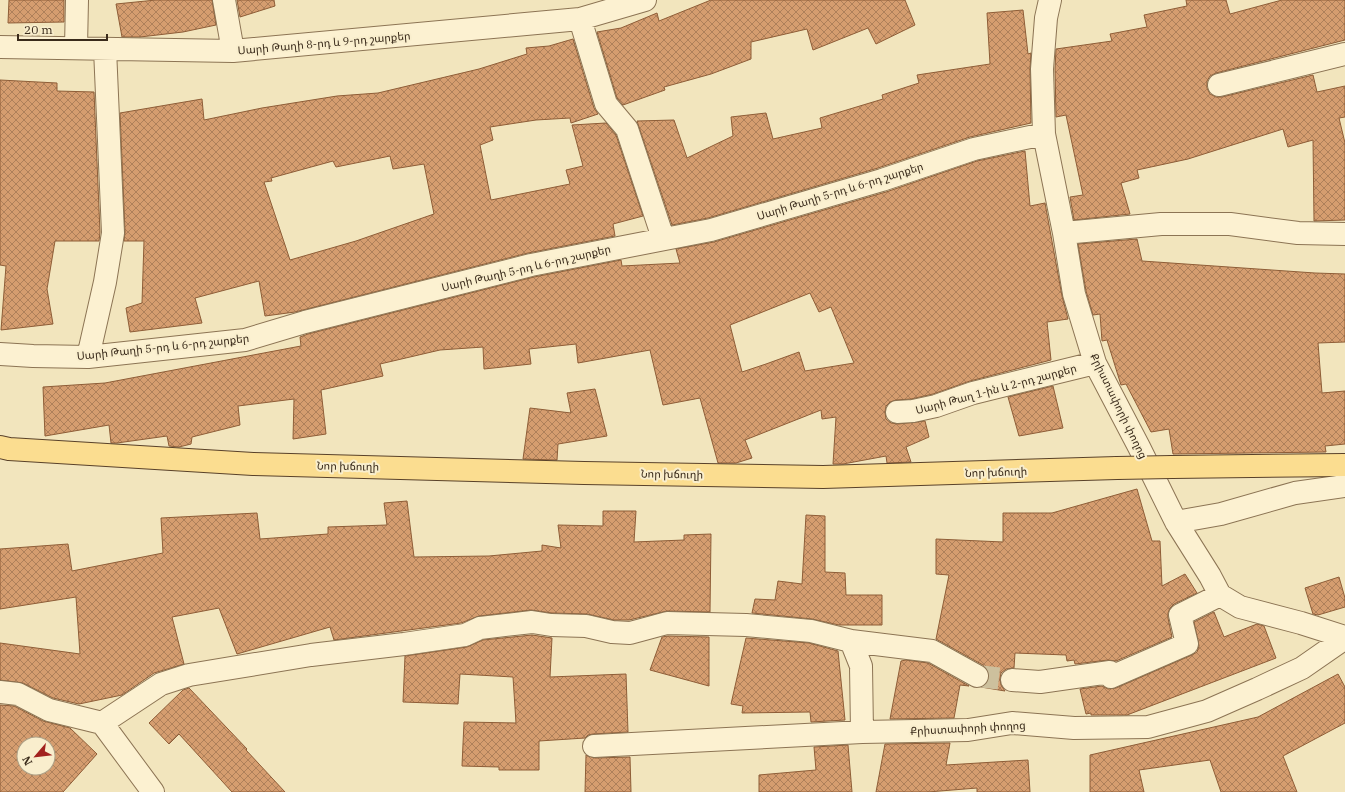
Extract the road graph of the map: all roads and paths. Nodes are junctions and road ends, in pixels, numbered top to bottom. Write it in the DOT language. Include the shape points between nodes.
graph roads {
  1 [pos="77,0"];
  2 [pos="224,0"];
  3 [pos="645,0"];
  4 [pos="1050,0"];
  5 [pos="580,19"];
  6 [pos="0,47"];
  7 [pos="76,47"];
  8 [pos="105,49"];
  9 [pos="233,51"];
  10 [pos="1345,54"];
  11 [pos="1219,85"];
  12 [pos="1044,134"];
  13 [pos="1064,233"];
  14 [pos="1345,234"];
  15 [pos="663,238"];
  16 [pos="0,354"];
  17 [pos="88,357"];
  18 [pos="1095,363"];
  19 [pos="897,412"];
  20 [pos="3,449"];
  21 [pos="1345,465"];
  22 [pos="1345,486"];
  23 [pos="1176,522"];
  24 [pos="1220,595"];
  25 [pos="1345,637"];
  26 [pos="850,641"];
  27 [pos="978,676"];
  28 [pos="1012,680"];
  29 [pos="0,692"];
  30 [pos="102,723"];
  31 [pos="862,732"];
  32 [pos="594,746"];
  33 [pos="153,792"];
  1 -- 7 [label="street"];
  2 -- 9 [label="street"];
  3 -- 5 [label="street, Սարի Թաղի 8-րդ և 9-րդ շարքեր"];
  4 -- 12 [label="street, Քրիստափորի փողոց" via="1042,69"];
  5 -- 9 [label="street, Սարի Թաղի 8-րդ և 9-րդ շարքեր"];
  5 -- 15 [label="street" via="606,104 627,129"];
  6 -- 7 [label="street, Սարի Թաղի 8-րդ և 9-րդ շարքեր"];
  7 -- 8 [label="street, Սարի Թաղի 8-րդ և 9-րդ շարքեր"];
  8 -- 9 [label="street, Սարի Թաղի 8-րդ և 9-րդ շարքեր"];
  8 -- 17 [label="street" via="113,232"];
  10 -- 11 [label="street"];
  12 -- 13 [label="street, Քրիստափորի փողոց"];
  12 -- 15 [label="street, Սարի Թաղի 5-րդ և 6-րդ շարքեր" via="974,149 882,180 711,230"];
  13 -- 14 [label="street" via="1161,224 1230,224 1298,233"];
  13 -- 18 [label="street, Քրիստափորի փողոց" via="1074,294"];
  15 -- 17 [label="street, Սարի Թաղի 5-րդ և 6-րդ շարքեր" via="531,265 245,340"];
  16 -- 17 [label="street, Սարի Թաղի 5-րդ և 6-րդ շարքեր"];
  18 -- 19 [label="street, Սարի Թաղ 1-ին և 2-րդ շարքեր" via="973,393 936,406"];
  18 -- 23 [label="street, Քրիստափորի փողոց"];
  20 -- 21 [label="main road, Նոր խճուղի, bridge" via="253,464 823,477 1117,468"];
  22 -- 23 [label="street" via="1295,492 1220,514"];
  23 -- 24 [label="street, Քրիստափորի փողոց"];
  24 -- 25 [label="street, Քրիստափորի փողոց" via="1240,607"];
  24 -- 28 [label="street" via="1180,615 1187,644 1111,677 1110,672 1040,682"];
  25 -- 31 [label="street, Քրիստափորի փողոց" via="1302,668 1207,711 1148,727 1074,728 1012,724 968,730"];
  26 -- 27 [label="street" via="932,651"];
  26 -- 30 [label="street" via="811,631 746,625 667,623 630,632 612,632 586,626 532,622 480,628 465,635 442,639 311,655 189,675 161,684"];
  26 -- 31 [label="street" via="861,666"];
  29 -- 30 [label="street" via="18,694 49,710"];
  30 -- 33 [label="street"];
  31 -- 32 [label="street, Քրիստափորի փողոց"];
}
